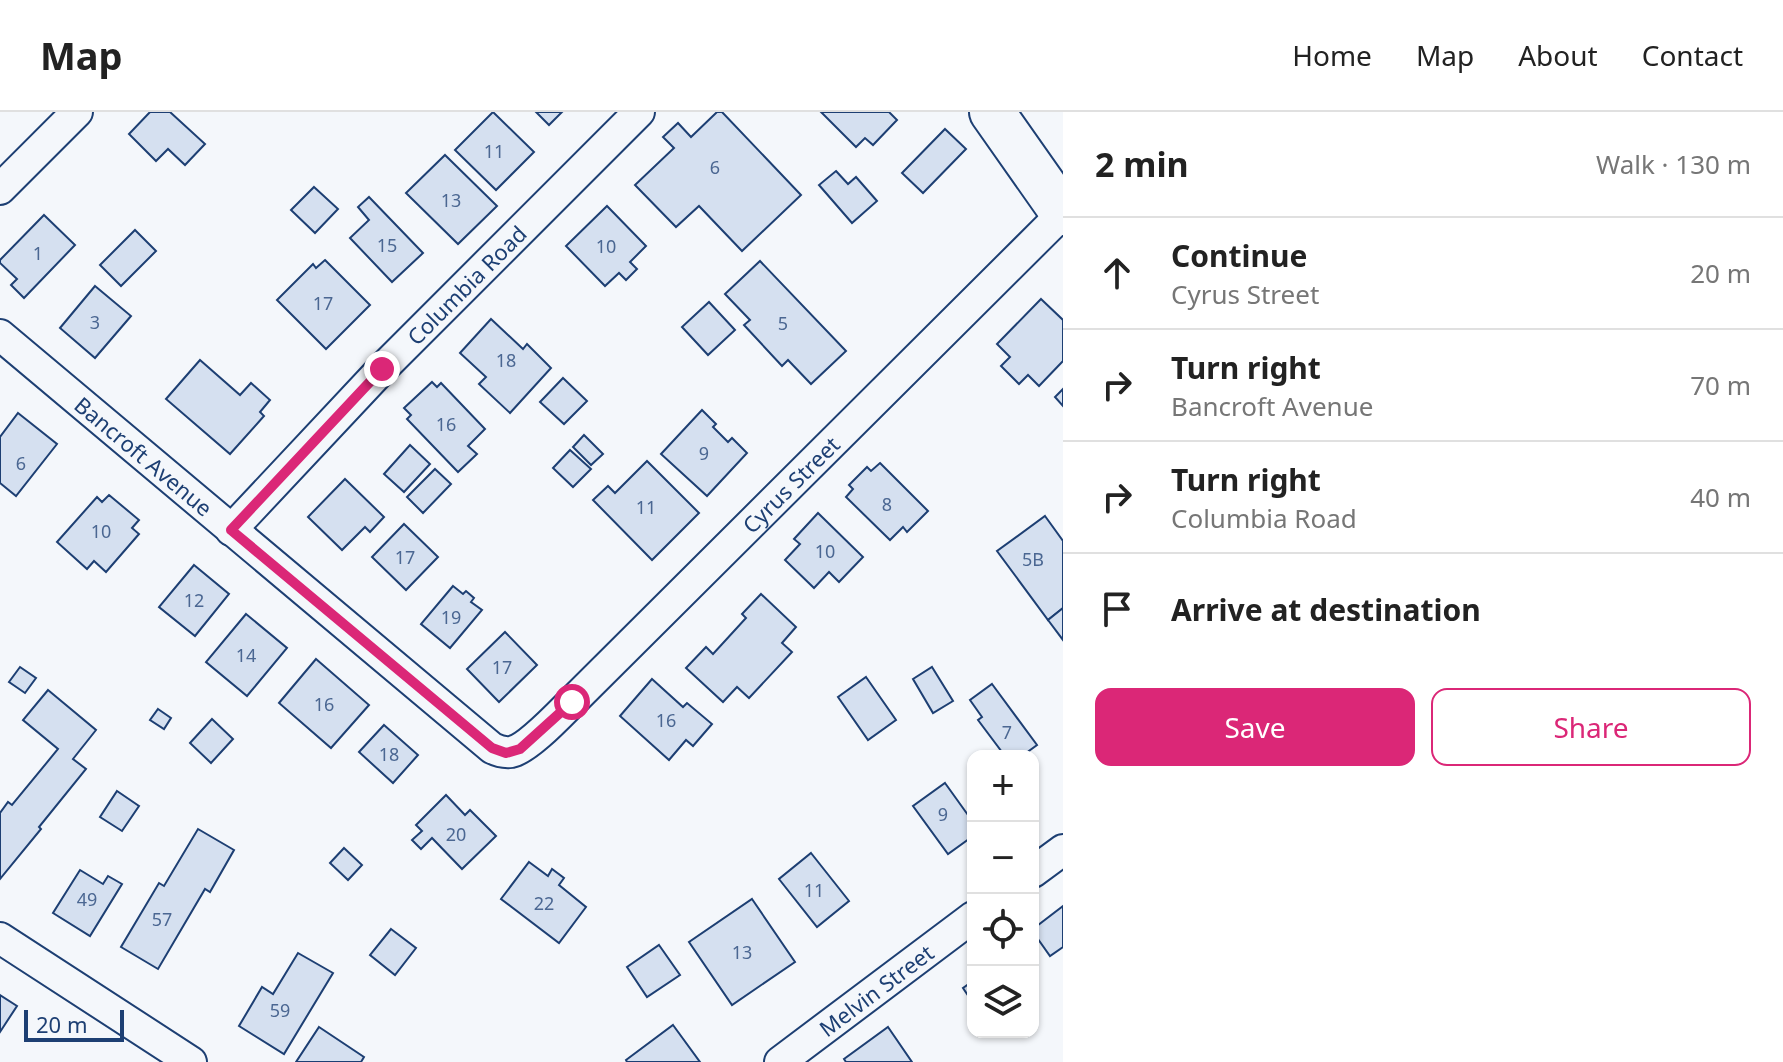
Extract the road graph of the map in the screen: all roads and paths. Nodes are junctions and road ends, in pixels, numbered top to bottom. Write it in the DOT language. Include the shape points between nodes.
graph roads {
  1 [pos="77,112"];
  2 [pos="639,112"];
  3 [pos="992,112"];
  4 [pos="0,189"];
  5 [pos="1063,213"];
  6 [pos="0,335"];
  7 [pos="231,530"];
  8 [pos="513,752"];
  9 [pos="1063,850"];
  10 [pos="1039,868"];
  11 [pos="967,922"];
  12 [pos="0,938"];
  13 [pos="191,1062"];
  14 [pos="780,1062"];
  1 -- 4 [label="street"];
  2 -- 7 [label="street, Columbia Road" via="382,369"];
  3 -- 5 [label="main road"];
  5 -- 8 [label="street, Cyrus Street" via="572,702"];
  6 -- 7 [label="street, Bancroft Avenue"];
  7 -- 8 [label="street, Bancroft Avenue" via="492,748"];
  9 -- 10 [label="street"];
  11 -- 14 [label="street, Melvin Street"];
  12 -- 13 [label="street"];
}
